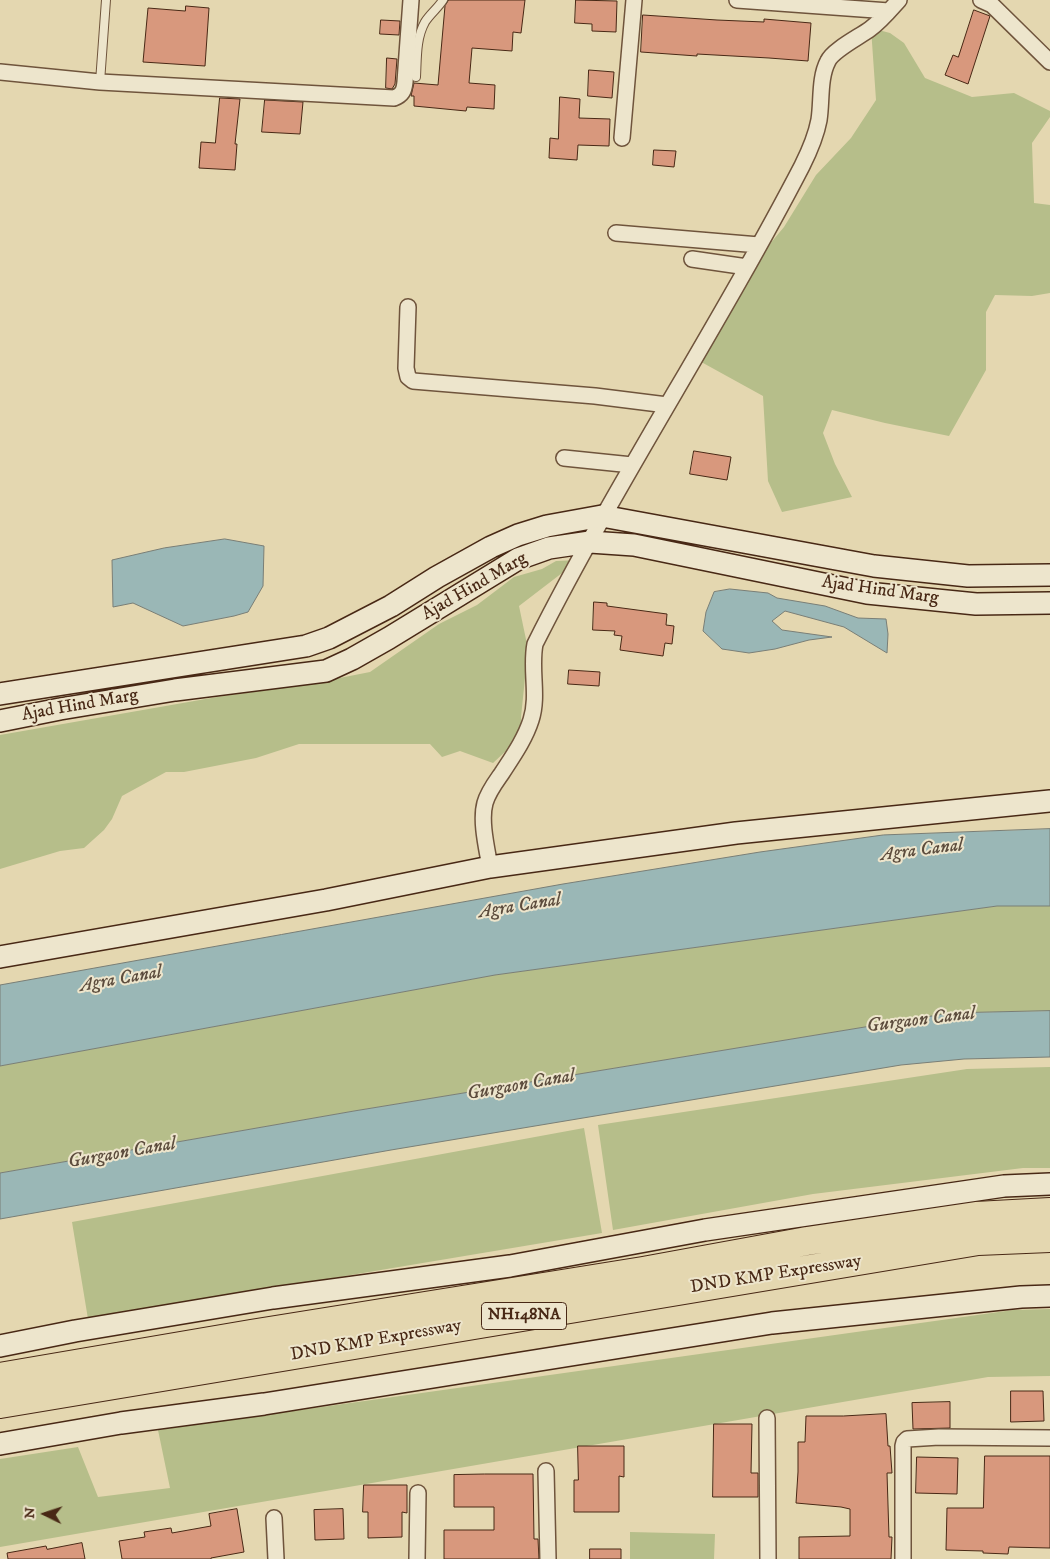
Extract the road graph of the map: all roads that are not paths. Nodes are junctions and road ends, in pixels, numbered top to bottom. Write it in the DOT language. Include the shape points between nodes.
graph roads {
  1 [pos="106,0"];
  2 [pos="410,0"];
  3 [pos="443,0"];
  4 [pos="634,0"];
  5 [pos="737,0"];
  6 [pos="981,0"];
  7 [pos="894,6"];
  8 [pos="1050,62"];
  9 [pos="0,72"];
  10 [pos="416,77"];
  11 [pos="100,82"];
  12 [pos="622,138"];
  13 [pos="616,233"];
  14 [pos="759,245"];
  15 [pos="692,259"];
  16 [pos="747,267"];
  17 [pos="408,307"];
  18 [pos="667,405"];
  19 [pos="564,458"];
  20 [pos="632,465"];
  21 [pos="602,516"];
  22 [pos="590,542"];
  23 [pos="1050,575"];
  24 [pos="1050,603"];
  25 [pos="0,694"];
  26 [pos="0,721"];
  27 [pos="1050,801"];
  28 [pos="490,867"];
  29 [pos="0,957"];
  30 [pos="1050,1184"];
  31 [pos="1050,1212"];
  32 [pos="1050,1238"];
  33 [pos="1050,1296"];
  34 [pos="0,1346"];
  35 [pos="0,1377"];
  36 [pos="0,1404"];
  37 [pos="767,1418"];
  38 [pos="1050,1438"];
  39 [pos="0,1444"];
  40 [pos="546,1471"];
  41 [pos="418,1493"];
  42 [pos="274,1518"];
  43 [pos="276,1559"];
  44 [pos="417,1559"];
  45 [pos="548,1559"];
  46 [pos="768,1559"];
  47 [pos="903,1559"];
  1 -- 11 [label="lane"];
  2 -- 11 [label="street" via="406,82 401,95 394,98"];
  3 -- 10 [label="lane" via="419,33"];
  4 -- 12 [label="street"];
  5 -- 7 [label="street"];
  6 -- 8 [label="street" via="992,6"];
  7 -- 14 [label="street" via="828,61 813,140"];
  9 -- 11 [label="street"];
  13 -- 14 [label="street"];
  14 -- 16 [label="street"];
  15 -- 16 [label="street"];
  16 -- 18 [label="street"];
  17 -- 18 [label="street" via="406,368 408,377 413,381"];
  18 -- 20 [label="street"];
  19 -- 20 [label="street"];
  20 -- 21 [label="street"];
  21 -- 22 [label="street"];
  21 -- 23 [label="street" via="874,566 968,576"];
  21 -- 25 [label="street" via="547,526 491,546 391,606 330,638 306,646"];
  22 -- 24 [label="street, Ajad Hind Marg" via="634,545 867,593 976,604"];
  22 -- 26 [label="street, Ajad Hind Marg" via="549,548 518,559 352,660 326,671 175,690"];
  22 -- 28 [label="street" via="535,644 531,721 519,748 484,804"];
  27 -- 28 [label="street" via="736,833"];
  28 -- 29 [label="street" via="326,900"];
  30 -- 34 [label="street" via="1004,1186 704,1230 510,1266 273,1298"];
  31 -- 35 [label="highway, DND KMP Expressway / NH148NA" via="976,1216 807,1241"];
  32 -- 36 [label="highway, DND KMP Expressway / NH148NA" via="969,1243"];
  33 -- 39 [label="street" via="772,1323"];
  37 -- 46 [label="street"];
  38 -- 47 [label="street" via="907,1439 903,1446"];
  40 -- 45 [label="street"];
  41 -- 44 [label="street"];
  42 -- 43 [label="street"];
}
